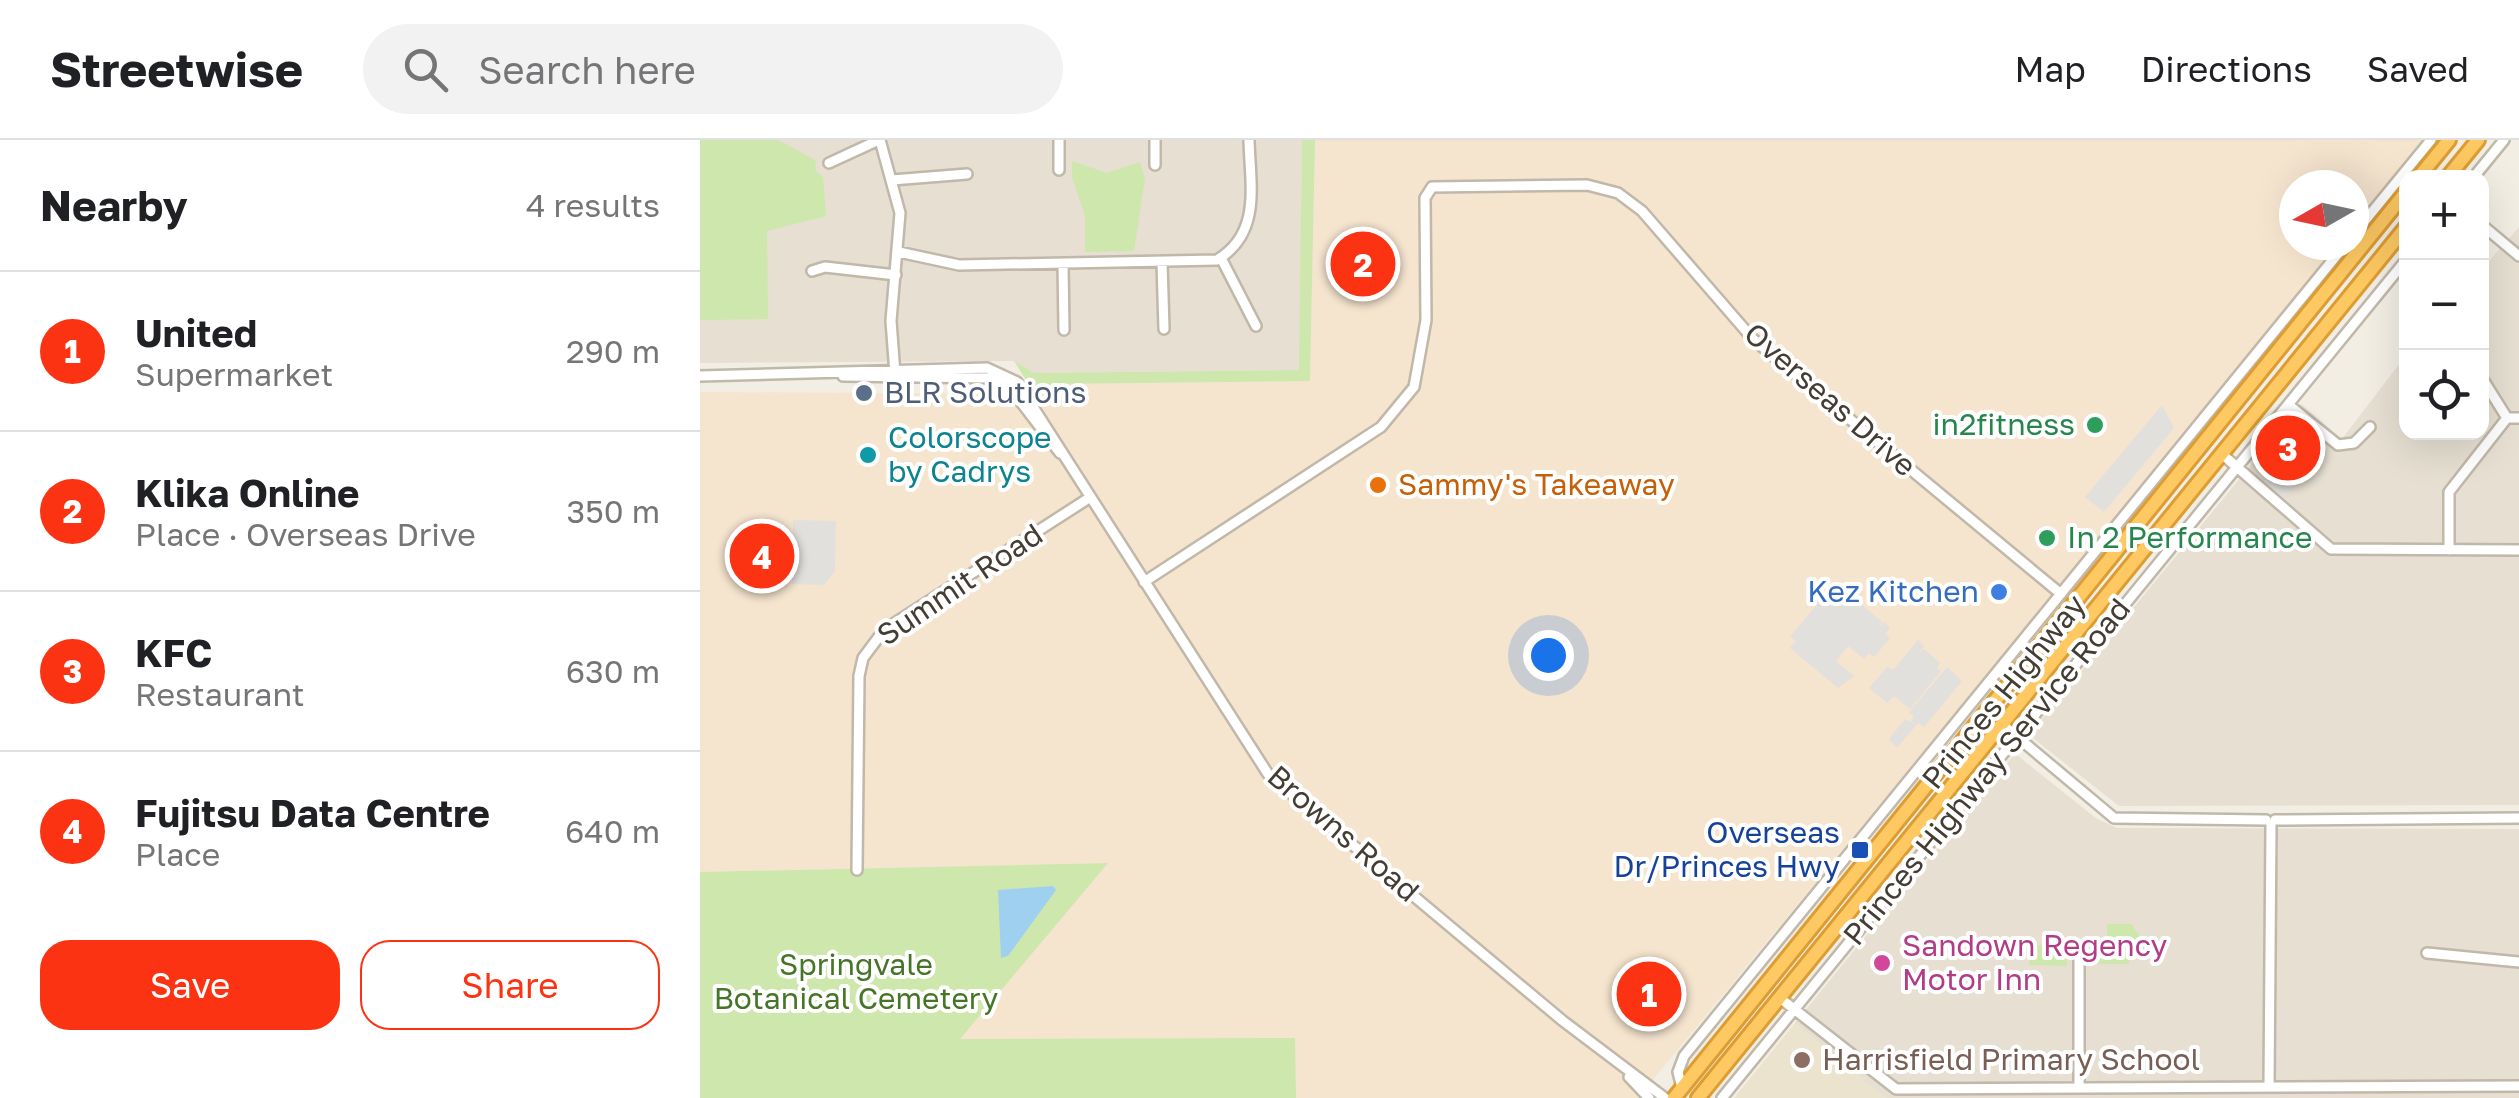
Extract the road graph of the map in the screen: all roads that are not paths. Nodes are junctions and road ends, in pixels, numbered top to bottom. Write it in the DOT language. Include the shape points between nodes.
graph roads {
  1 [pos="880,140"];
  2 [pos="1059,140"];
  3 [pos="1154,140"];
  4 [pos="1249,140"];
  5 [pos="2432,140"];
  6 [pos="2449,140"];
  7 [pos="2478,140"];
  8 [pos="2504,140"];
  9 [pos="829,163"];
  10 [pos="1155,165"];
  11 [pos="1059,170"];
  12 [pos="2425,170"];
  13 [pos="2454,170"];
  14 [pos="2480,170"];
  15 [pos="967,174"];
  16 [pos="892,180"];
  17 [pos="2399,201"];
  18 [pos="2369,216"];
  19 [pos="2489,231"];
  20 [pos="2399,236"];
  21 [pos="899,252"];
  22 [pos="2519,256"];
  23 [pos="1221,258"];
  24 [pos="2333,260"];
  25 [pos="1162,262"];
  26 [pos="1062,264"];
  27 [pos="2399,269"];
  28 [pos="812,271"];
  29 [pos="896,275"];
  30 [pos="1256,326"];
  31 [pos="1164,329"];
  32 [pos="1064,330"];
  33 [pos="891,374"];
  34 [pos="700,376"];
  35 [pos="2489,387"];
  36 [pos="2290,406"];
  37 [pos="2513,418"];
  38 [pos="2370,427"];
  39 [pos="2205,446"];
  40 [pos="2224,454"];
  41 [pos="2212,468"];
  42 [pos="2234,468"];
  43 [pos="1089,498"];
  44 [pos="2450,550"];
  45 [pos="2519,550"];
  46 [pos="1144,582"];
  47 [pos="2060,594"];
  48 [pos="2003,725"];
  49 [pos="2014,738"];
  50 [pos="1990,740"];
  51 [pos="1906,812"];
  52 [pos="2519,818"];
  53 [pos="2271,821"];
  54 [pos="857,870"];
  55 [pos="2427,953"];
  56 [pos="2079,956"];
  57 [pos="2519,962"];
  58 [pos="1780,998"];
  59 [pos="1795,1010"];
  60 [pos="1617,1064"];
  61 [pos="2376,1086"];
  62 [pos="2476,1086"];
  63 [pos="2519,1086"];
  64 [pos="2079,1088"];
  65 [pos="2269,1090"];
  66 [pos="1678,1093"];
  67 [pos="1981,1093"];
  68 [pos="1648,1098"];
  69 [pos="1665,1098"];
  70 [pos="1698,1098"];
  71 [pos="1722,1098"];
  72 [pos="2376,1098"];
  73 [pos="2476,1098"];
  1 -- 9 [label="street"];
  1 -- 16 [label="street"];
  2 -- 11 [label="street"];
  3 -- 10 [label="street"];
  4 -- 23 [label="street" via="1250,224"];
  5 -- 18 [label="street"];
  6 -- 12 [label="highway"];
  7 -- 13 [label="highway"];
  8 -- 14 [label="street"];
  15 -- 16 [label="street"];
  16 -- 21 [label="street"];
  17 -- 39 [label="highway, Princes Highway"];
  19 -- 22 [label="street"];
  20 -- 40 [label="highway, Princes Highway"];
  21 -- 26 [label="street" via="952,264"];
  21 -- 29 [label="street"];
  23 -- 25 [label="street"];
  23 -- 30 [label="street"];
  24 -- 47 [label="street, Princes Highway Service Road"];
  25 -- 26 [label="street"];
  25 -- 31 [label="street"];
  26 -- 32 [label="street"];
  27 -- 36 [label="street, Princes Highway Service Road"];
  28 -- 29 [label="street"];
  29 -- 33 [label="street"];
  33 -- 34 [label="street, Browns Road"];
  33 -- 43 [label="street, Browns Road" via="987,368 1004,374 1033,405"];
  35 -- 37 [label="street"];
  36 -- 38 [label="street" via="2338,445 2354,443"];
  36 -- 42 [label="street, Princes Highway Service Road"];
  37 -- 44 [label="street" via="2449,492"];
  39 -- 40 [label="highway"];
  39 -- 51 [label="highway, Princes Highway"];
  40 -- 41 [label="highway, Princes Highway"];
  40 -- 42 [label="street"];
  41 -- 42 [label="street"];
  41 -- 48 [label="highway, Princes Highway"];
  42 -- 44 [label="street" via="2330,549"];
  42 -- 49 [label="street, Princes Highway Service Road"];
  43 -- 46 [label="street, Browns Road"];
  43 -- 54 [label="street, Summit Road" via="870,644 859,676"];
  44 -- 45 [label="street"];
  46 -- 47 [label="street, Overseas Drive" via="1381,427 1414,387 1426,320 1425,198 1432,187 1587,185 1618,194 1642,211 1753,338"];
  46 -- 60 [label="street, Browns Road" via="1268,774"];
  47 -- 66 [label="street, Princes Highway Service Road" via="1684,1056"];
  48 -- 49 [label="street"];
  48 -- 50 [label="highway, Princes Highway"];
  48 -- 51 [label="highway" via="1987,726"];
  49 -- 50 [label="street"];
  49 -- 53 [label="street" via="2114,818"];
  49 -- 59 [label="street, Princes Highway Service Road"];
  50 -- 58 [label="highway, Princes Highway"];
  51 -- 66 [label="highway, Princes Highway"];
  52 -- 53 [label="street"];
  53 -- 65 [label="street"];
  55 -- 57 [label="street"];
  56 -- 64 [label="street"];
  58 -- 59 [label="street"];
  58 -- 70 [label="highway, Princes Highway"];
  59 -- 67 [label="street" via="1890,1087"];
  59 -- 71 [label="street, Princes Highway Service Road"];
  60 -- 68 [label="street, Browns Road"];
  60 -- 69 [label="street, Browns Road"];
  61 -- 62 [label="street"];
  61 -- 65 [label="street"];
  61 -- 72 [label="street"];
  62 -- 63 [label="street"];
  62 -- 73 [label="street"];
  64 -- 65 [label="street"];
  64 -- 67 [label="street"];
}
